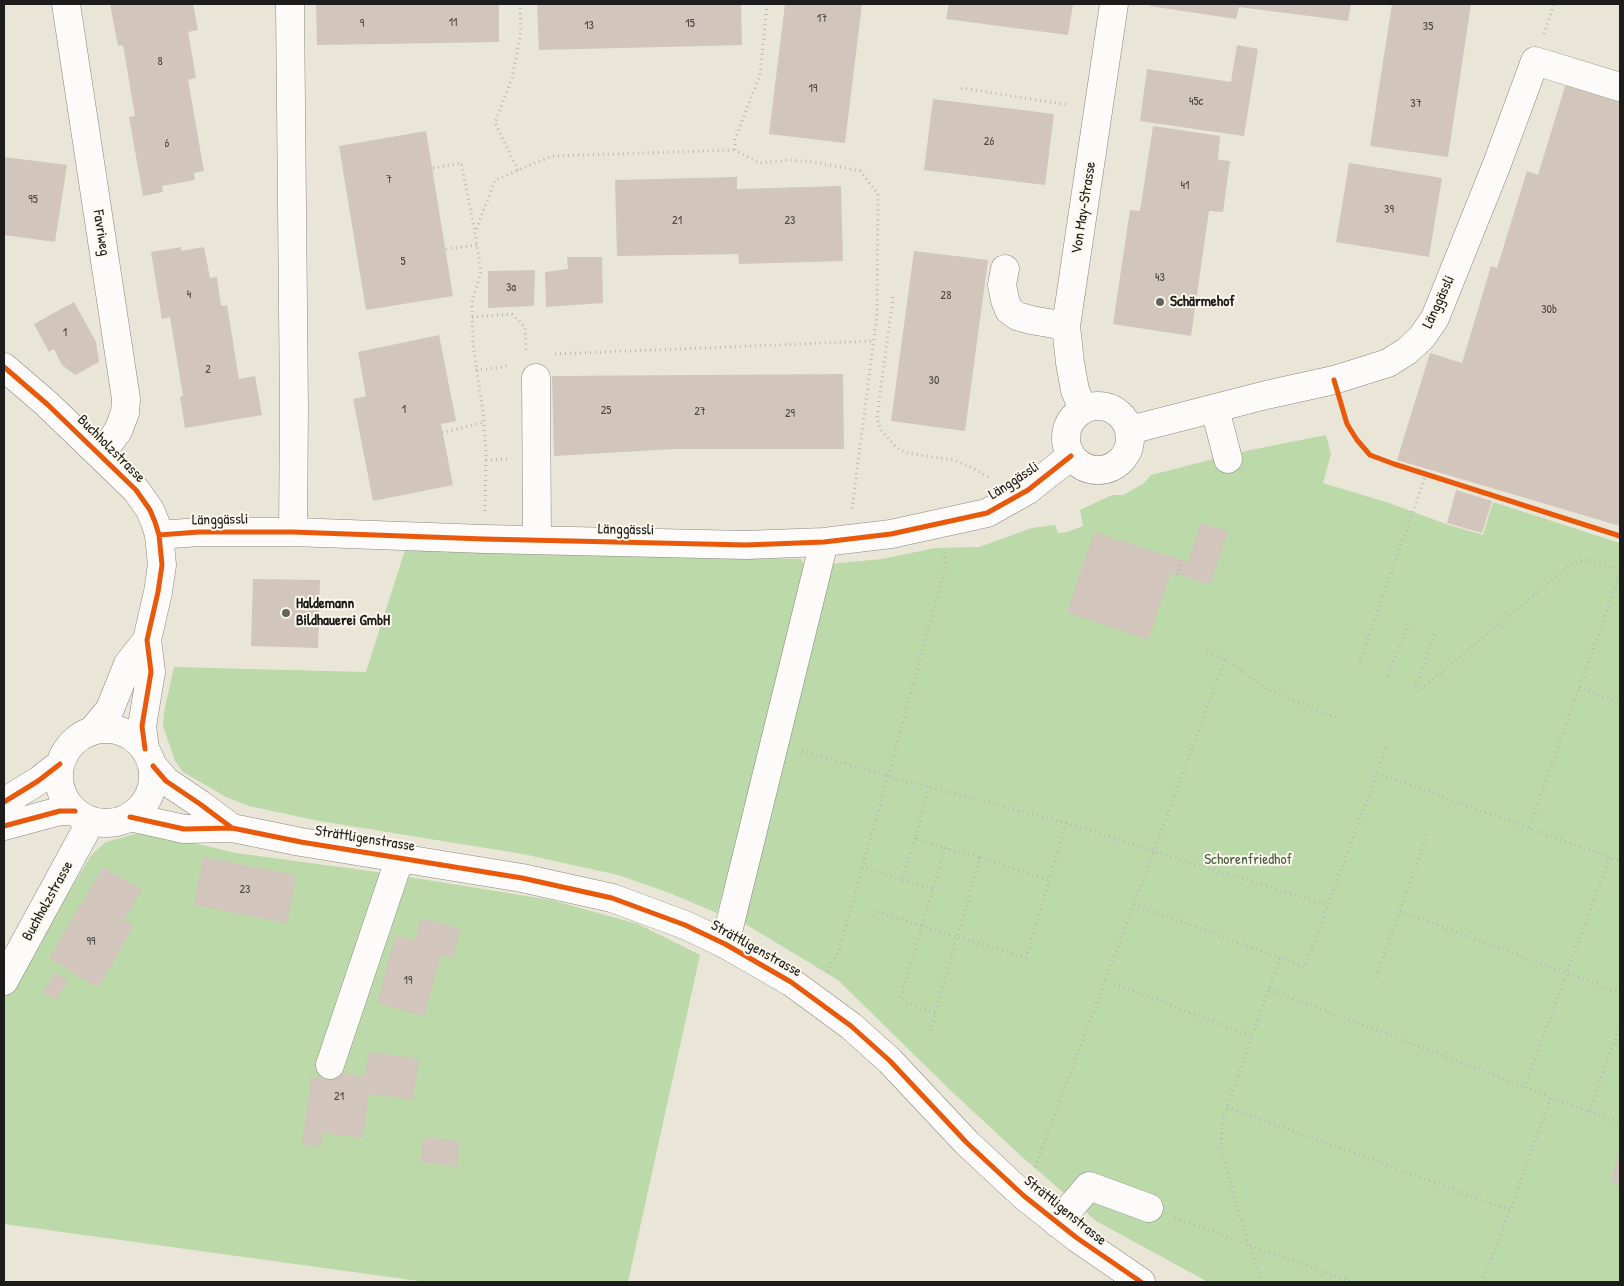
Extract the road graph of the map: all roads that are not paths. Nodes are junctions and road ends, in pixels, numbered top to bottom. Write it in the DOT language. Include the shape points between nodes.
graph roads {
  1 [pos="66,4"];
  2 [pos="290,4"];
  3 [pos="1114,4"];
  4 [pos="1620,87"];
  5 [pos="1004,269"];
  6 [pos="1066,326"];
  7 [pos="527,366"];
  8 [pos="4,367"];
  9 [pos="1215,409"];
  10 [pos="1083,410"];
  11 [pos="1130,430"];
  12 [pos="100,455"];
  13 [pos="1072,456"];
  14 [pos="1228,459"];
  15 [pos="293,532"];
  16 [pos="159,535"];
  17 [pos="537,540"];
  18 [pos="836,541"];
  19 [pos="147,640"];
  20 [pos="92,731"];
  21 [pos="149,757"];
  22 [pos="60,764"];
  23 [pos="4,802"];
  24 [pos="82,815"];
  25 [pos="130,817"];
  26 [pos="4,826"];
  27 [pos="232,828"];
  28 [pos="400,857"];
  29 [pos="725,944"];
  30 [pos="4,981"];
  31 [pos="330,1065"];
  32 [pos="1149,1208"];
  33 [pos="1057,1222"];
  34 [pos="1141,1282"];
  1 -- 12 [label="street, Favriweg" via="126,400 125,414 118,430"];
  2 -- 15 [label="street"];
  3 -- 6 [label="street, Von May-Strasse"];
  4 -- 9 [label="street, Länggässli" via="1535,61 1435,318 1407,351 1388,363 1334,380"];
  5 -- 6 [label="street" via="1002,285 1009,310 1031,320"];
  6 -- 10 [label="street, Von May-Strasse" via="1075,390"];
  7 -- 17 [label="street"];
  8 -- 12 [label="street, Buchholzstrasse"];
  9 -- 11 [label="street, Länggässli"];
  9 -- 14 [label="street"];
  10 -- 11 [label="street" via="1106,406 1125,420"];
  10 -- 13 [label="street" via="1074,416 1066,436"];
  11 -- 13 [label="street" via="1127,452 1112,468 1089,469 1079,465"];
  12 -- 16 [label="street, Buchholzstrasse" via="136,490 150,510"];
  13 -- 18 [label="street, Länggässli" via="1028,490 987,513 891,534"];
  15 -- 16 [label="street, Länggässli"];
  15 -- 17 [label="street, Länggässli"];
  16 -- 19 [label="street, Buchholzstrasse" via="162,565"];
  17 -- 18 [label="street, Länggässli" via="746,545"];
  18 -- 29 [label="street" via="774,743"];
  19 -- 20 [label="street, Buchholzstrasse" via="128,664 110,708"];
  19 -- 21 [label="street, Buchholzstrasse" via="151,672 142,726"];
  20 -- 21 [label="street" via="121,731 134,738"];
  20 -- 22 [label="street" via="78,738"];
  21 -- 25 [label="street" via="153,781 149,795"];
  21 -- 27 [label="street, Strättligenstrasse" via="166,781"];
  22 -- 23 [label="street"];
  22 -- 24 [label="street" via="61,790 67,802"];
  24 -- 25 [label="street" via="103,823"];
  24 -- 26 [label="street" via="60,811"];
  24 -- 30 [label="street, Buchholzstrasse" via="84,834"];
  25 -- 27 [label="street, Strättligenstrasse" via="184,829"];
  27 -- 28 [label="street, Strättligenstrasse"];
  28 -- 29 [label="street, Strättligenstrasse" via="522,878 612,898"];
  28 -- 31 [label="street, Strättligenstrasse"];
  29 -- 33 [label="street, Strättligenstrasse" via="814,997 871,1043 967,1143"];
  32 -- 33 [label="street" via="1089,1186"];
  33 -- 34 [label="street, Strättligenstrasse"];
}
